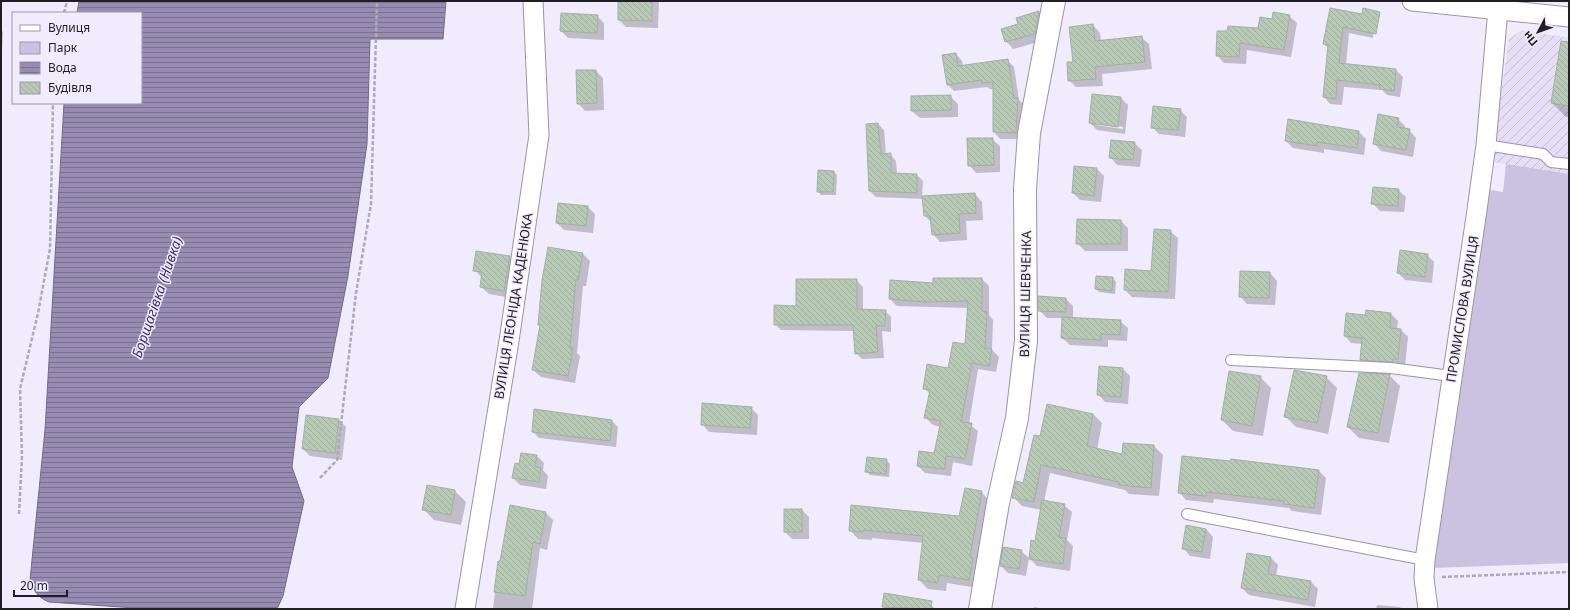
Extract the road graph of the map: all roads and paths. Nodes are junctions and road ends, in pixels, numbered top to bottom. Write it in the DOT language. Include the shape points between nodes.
graph roads {
  1 [pos="67,1"];
  2 [pos="377,1"];
  3 [pos="533,1"];
  4 [pos="1054,1"];
  5 [pos="1412,1"];
  6 [pos="1501,5"];
  7 [pos="64,12"];
  8 [pos="1569,17"];
  9 [pos="53,104"];
  10 [pos="1486,145"];
  11 [pos="1569,164"];
  12 [pos="1231,360"];
  13 [pos="1451,376"];
  14 [pos="320,478"];
  15 [pos="19,514"];
  16 [pos="1187,514"];
  17 [pos="1425,569"];
  18 [pos="1569,572"];
  19 [pos="464,609"];
  20 [pos="980,609"];
  21 [pos="1428,609"];
  1 -- 7 [label="path"];
  2 -- 14 [label="path" via="371,204 356,293 337,460"];
  3 -- 19 [label="street, ВУЛИЦЯ ЛЕОНІДА КАДЕНЮКА" via="539,135 509,341"];
  4 -- 20 [label="street, ВУЛИЦЯ ШЕВЧЕНКА" via="1029,133 1026,189 1026,341 1017,418 998,503"];
  5 -- 6 [label="street"];
  6 -- 8 [label="street"];
  6 -- 10 [label="street, ПРОМИСЛОВА ВУЛИЦЯ"];
  9 -- 15 [label="path" via="50,249 20,389 22,457"];
  10 -- 11 [label="lane" via="1543,154 1551,162"];
  10 -- 13 [label="street, ПРОМИСЛОВА ВУЛИЦЯ"];
  12 -- 13 [label="lane" via="1391,368"];
  13 -- 17 [label="street, ПРОМИСЛОВА ВУЛИЦЯ"];
  16 -- 17 [label="lane"];
  17 -- 18 [label="path"];
  17 -- 21 [label="street, ПРОМИСЛОВА ВУЛИЦЯ"];
}
